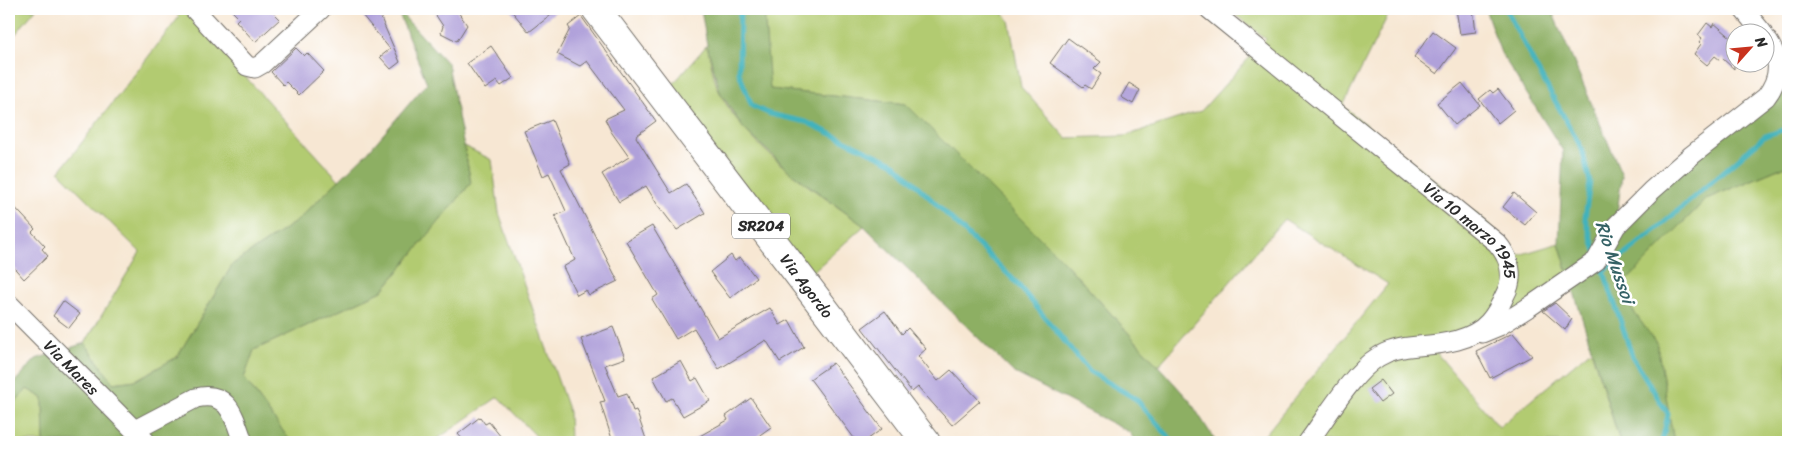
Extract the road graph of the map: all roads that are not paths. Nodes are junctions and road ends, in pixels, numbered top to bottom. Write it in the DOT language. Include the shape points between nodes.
graph roads {
  1 [pos="194,9"];
  2 [pos="320,9"];
  3 [pos="596,9"];
  4 [pos="1209,9"];
  5 [pos="1743,9"];
  6 [pos="1754,22"];
  7 [pos="1774,50"];
  8 [pos="9,304"];
  9 [pos="1470,335"];
  10 [pos="141,436"];
  11 [pos="243,442"];
  12 [pos="926,442"];
  13 [pos="1308,442"];
  1 -- 2 [label="street" via="247,66 255,68"];
  3 -- 12 [label="main road, Via Agordo / SR204"];
  4 -- 9 [label="street, Via 10 marzo 1945" via="1504,251 1510,269 1507,292 1491,320"];
  5 -- 6 [label="street"];
  7 -- 9 [label="street" via="1778,71 1774,86 1766,97 1652,191 1616,226 1599,256 1499,326"];
  8 -- 10 [label="street, Via Mares"];
  9 -- 13 [label="street, Via 10 marzo 1945" via="1380,355 1360,371"];
  10 -- 11 [label="street" via="196,398 215,396 229,407"];
}
